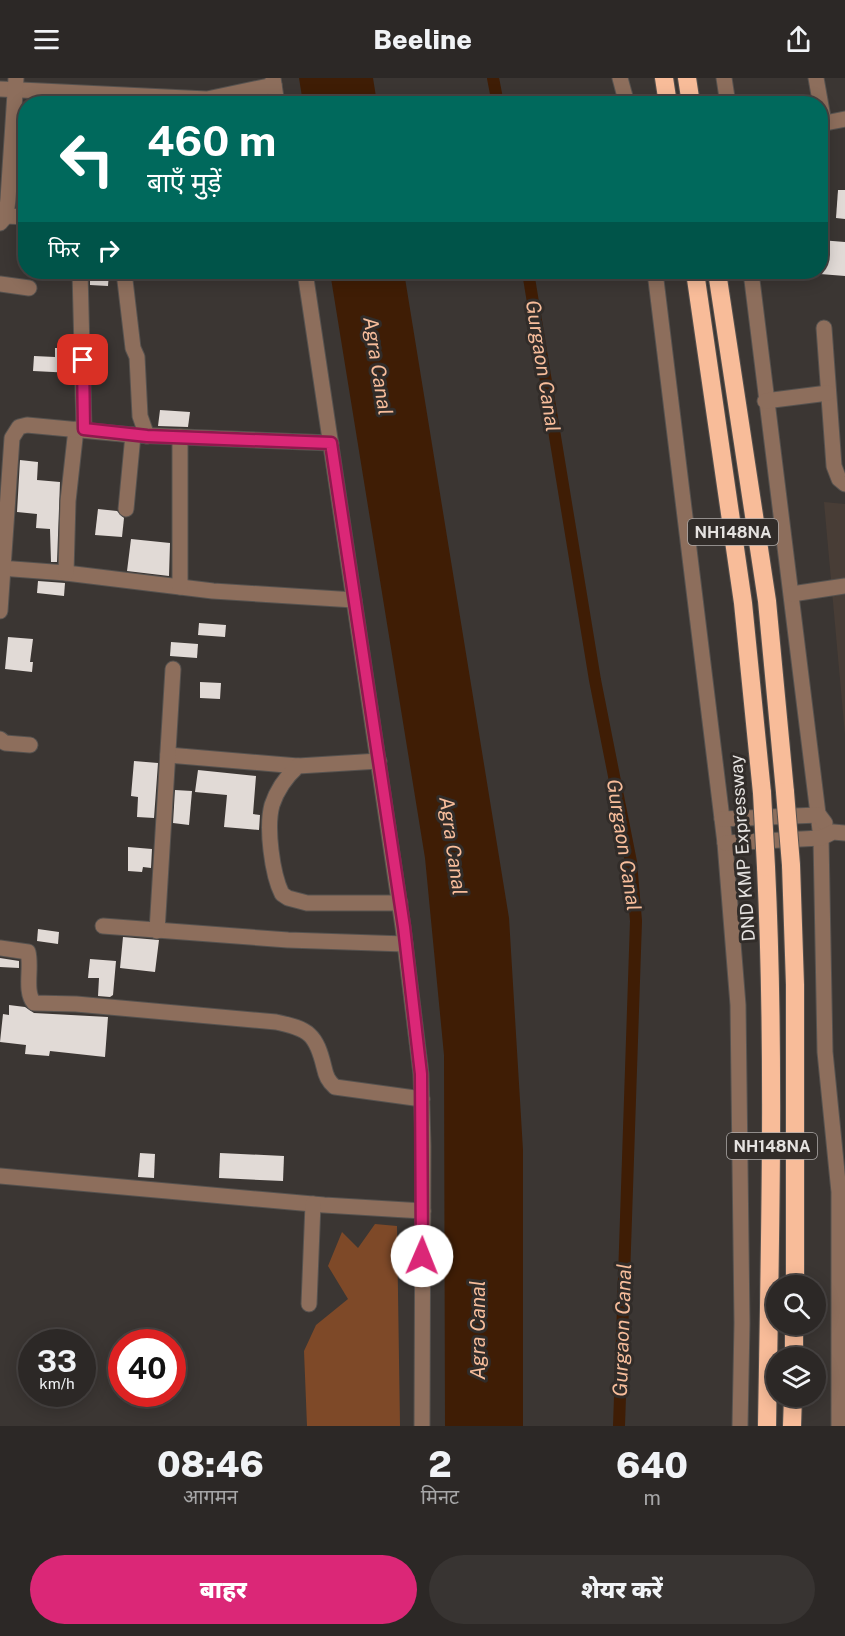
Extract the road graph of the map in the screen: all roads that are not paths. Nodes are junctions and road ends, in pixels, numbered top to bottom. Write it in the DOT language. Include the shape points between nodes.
graph roads {
  1 [pos="620,78"];
  2 [pos="664,78"];
  3 [pos="687,78"];
  4 [pos="724,78"];
  5 [pos="816,78"];
  6 [pos="273,81"];
  7 [pos="10,86"];
  8 [pos="162,96"];
  9 [pos="218,96"];
  10 [pos="276,96"];
  11 [pos="625,96"];
  12 [pos="667,96"];
  13 [pos="690,96"];
  14 [pos="727,96"];
  15 [pos="818,96"];
  16 [pos="845,119"];
  17 [pos="828,122"];
  18 [pos="18,124"];
  19 [pos="18,130"];
  20 [pos="6,144"];
  21 [pos="5,174"];
  22 [pos="18,218"];
  23 [pos="3,220"];
  24 [pos="80,279"];
  25 [pos="125,279"];
  26 [pos="306,279"];
  27 [pos="656,279"];
  28 [pos="695,279"];
  29 [pos="718,279"];
  30 [pos="751,279"];
  31 [pos="0,284"];
  32 [pos="29,288"];
  33 [pos="824,328"];
  34 [pos="828,393"];
  35 [pos="765,401"];
  36 [pos="80,429"];
  37 [pos="140,435"];
  38 [pos="180,437"];
  39 [pos="331,443"];
  40 [pos="5,474"];
  41 [pos="845,484"];
  42 [pos="126,509"];
  43 [pos="2,568"];
  44 [pos="66,573"];
  45 [pos="845,586"];
  46 [pos="180,587"];
  47 [pos="792,594"];
  48 [pos="354,600"];
  49 [pos="0,611"];
  50 [pos="173,669"];
  51 [pos="0,739"];
  52 [pos="30,745"];
  53 [pos="168,755"];
  54 [pos="379,761"];
  55 [pos="298,766"];
  56 [pos="819,815"];
  57 [pos="722,819"];
  58 [pos="833,835"];
  59 [pos="725,843"];
  60 [pos="400,903"];
  61 [pos="103,926"];
  62 [pos="157,931"];
  63 [pos="405,944"];
  64 [pos="0,948"];
  65 [pos="422,1099"];
  66 [pos="0,1176"];
  67 [pos="313,1204"];
  68 [pos="423,1211"];
  69 [pos="795,1275"];
  70 [pos="309,1304"];
  71 [pos="793,1407"];
  72 [pos="422,1426"];
  73 [pos="740,1426"];
  74 [pos="767,1426"];
  75 [pos="792,1426"];
  76 [pos="839,1426"];
  1 -- 11 [label="street"];
  2 -- 12 [label="highway"];
  3 -- 13 [label="highway"];
  4 -- 14 [label="street"];
  5 -- 15 [label="street"];
  6 -- 9 [label="street"];
  6 -- 10 [label="street"];
  7 -- 8 [label="street"];
  7 -- 18 [label="street"];
  16 -- 17 [label="street"];
  19 -- 20 [label="street"];
  20 -- 21 [label="street"];
  21 -- 23 [label="street"];
  22 -- 23 [label="street"];
  24 -- 36 [label="street"];
  25 -- 37 [label="street" via="137,357"];
  26 -- 39 [label="street"];
  27 -- 57 [label="street"];
  28 -- 74 [label="highway, DND KMP Expressway / NH148NA, bridge" via="743,603 762,793 772,985 773,1095"];
  29 -- 69 [label="highway, NH148NA, bridge" via="767,601 791,865 796,996"];
  30 -- 35 [label="street"];
  31 -- 32 [label="street"];
  33 -- 34 [label="street"];
  34 -- 35 [label="street"];
  34 -- 41 [label="street" via="834,465"];
  35 -- 47 [label="street"];
  36 -- 37 [label="street"];
  36 -- 40 [label="street" via="19,427 12,438"];
  36 -- 44 [label="street" via="68,501"];
  37 -- 38 [label="street"];
  37 -- 42 [label="street"];
  38 -- 39 [label="street"];
  38 -- 46 [label="street"];
  39 -- 48 [label="street"];
  40 -- 43 [label="street"];
  43 -- 44 [label="street"];
  43 -- 49 [label="street"];
  44 -- 46 [label="street"];
  45 -- 47 [label="street"];
  46 -- 48 [label="street"];
  47 -- 56 [label="street"];
  48 -- 54 [label="street"];
  50 -- 53 [label="street"];
  51 -- 52 [label="street"];
  53 -- 55 [label="street"];
  53 -- 62 [label="street"];
  54 -- 55 [label="street"];
  54 -- 60 [label="street"];
  55 -- 60 [label="street" via="272,805 271,840 282,894 307,903"];
  56 -- 57 [label="street"];
  56 -- 58 [label="street"];
  57 -- 59 [label="street"];
  58 -- 59 [label="street"];
  58 -- 76 [label="street" via="825,1052 839,1192"];
  59 -- 73 [label="street" via="738,1005"];
  60 -- 63 [label="street"];
  61 -- 62 [label="street"];
  62 -- 63 [label="street"];
  63 -- 65 [label="street"];
  64 -- 65 [label="street" via="28,952 29,992 34,1003 295,1026 314,1037 327,1078 335,1087"];
  65 -- 68 [label="street"];
  66 -- 67 [label="street"];
  67 -- 68 [label="street"];
  67 -- 70 [label="street"];
  68 -- 72 [label="street"];
  71 -- 75 [label="highway"];
}
